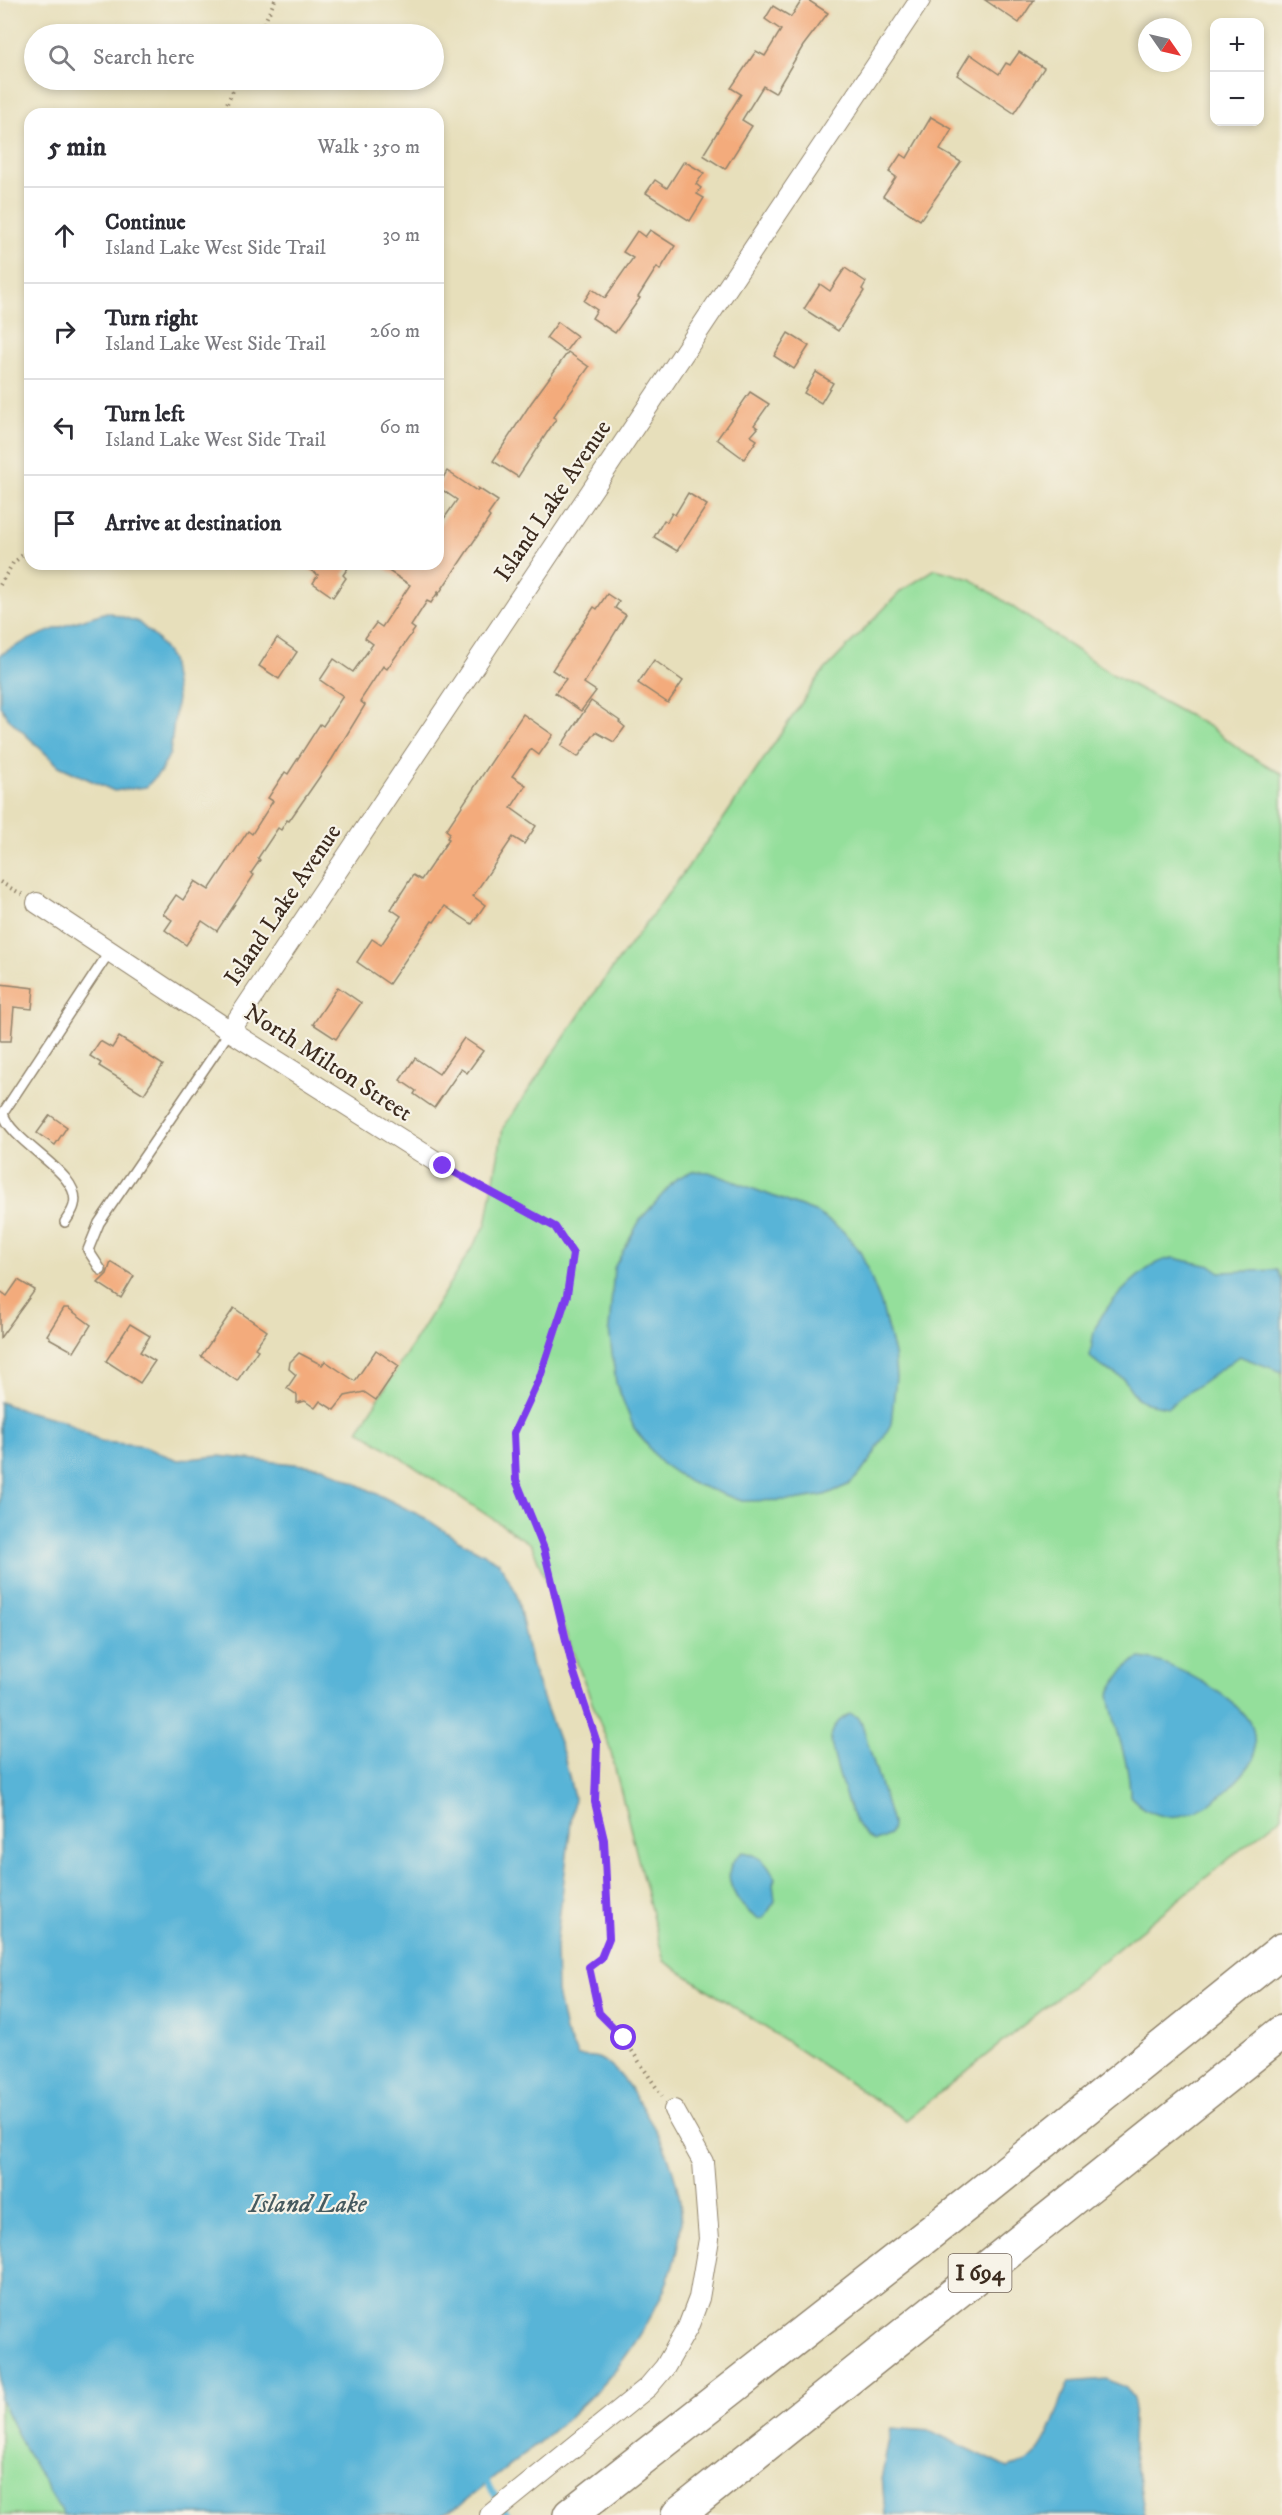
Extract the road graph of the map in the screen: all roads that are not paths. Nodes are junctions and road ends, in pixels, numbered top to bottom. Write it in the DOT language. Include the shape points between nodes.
graph roads {
  1 [pos="920,0"];
  2 [pos="37,903"];
  3 [pos="110,951"];
  4 [pos="230,1031"];
  5 [pos="443,1166"];
  6 [pos="65,1222"];
  7 [pos="101,1270"];
  8 [pos="1282,1950"];
  9 [pos="1282,2032"];
  10 [pos="674,2110"];
  11 [pos="490,2515"];
  12 [pos="570,2515"];
  13 [pos="678,2515"];
  1 -- 4 [label="street, Island Lake Avenue"];
  2 -- 3 [label="street, North Milton Street"];
  3 -- 4 [label="street, North Milton Street"];
  3 -- 6 [label="lane" via="3,1113 6,1124 73,1188 74,1205"];
  4 -- 5 [label="street, North Milton Street"];
  4 -- 7 [label="lane" via="99,1223 88,1250"];
  8 -- 12 [label="highway, I 694" via="972,2200"];
  9 -- 13 [label="highway, I 694"];
  10 -- 11 [label="street" via="703,2162 709,2239 699,2298 688,2327 665,2367 628,2406"];
}
